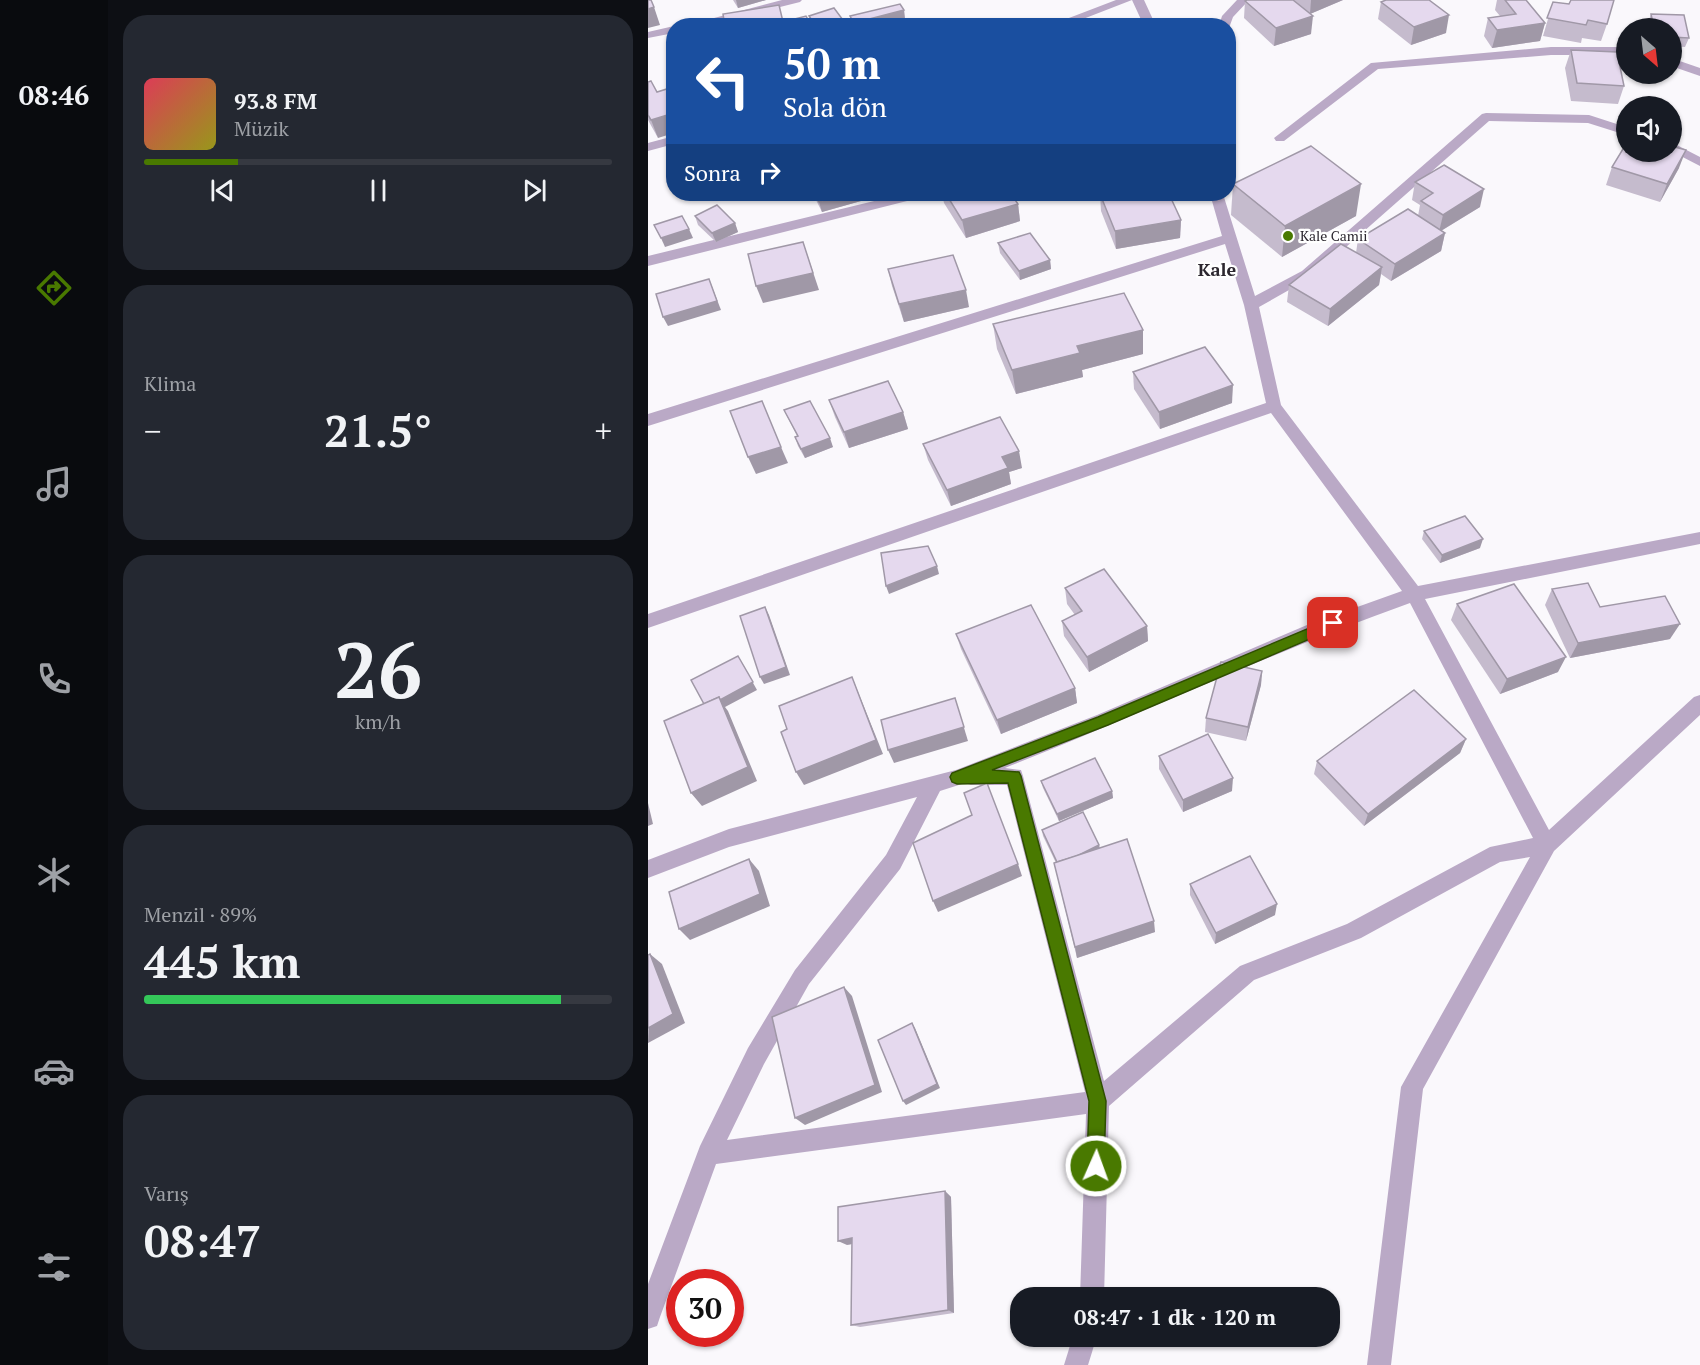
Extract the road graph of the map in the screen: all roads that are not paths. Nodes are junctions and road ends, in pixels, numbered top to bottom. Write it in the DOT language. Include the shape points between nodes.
graph roads {
  1 [pos="796,0"];
  2 [pos="1127,0"];
  3 [pos="1138,0"];
  4 [pos="1243,0"];
  5 [pos="723,18"];
  6 [pos="1076,18"];
  7 [pos="1146,18"];
  8 [pos="1227,18"];
  9 [pos="666,31"];
  10 [pos="648,35"];
  11 [pos="1616,51"];
  12 [pos="1682,55"];
  13 [pos="1690,55"];
  14 [pos="1682,66"];
  15 [pos="1700,72"];
  16 [pos="1616,127"];
  17 [pos="1280,138"];
  18 [pos="666,142"];
  19 [pos="648,147"];
  20 [pos="1682,152"];
  21 [pos="1700,162"];
  22 [pos="890,201"];
  23 [pos="1218,201"];
  24 [pos="1228,238"];
  25 [pos="648,261"];
  26 [pos="1251,305"];
  27 [pos="1274,406"];
  28 [pos="648,420"];
  29 [pos="1700,538"];
  30 [pos="1414,594"];
  31 [pos="648,621"];
  32 [pos="1700,703"];
  33 [pos="957,777"];
  34 [pos="934,783"];
  35 [pos="1547,845"];
  36 [pos="648,869"];
  37 [pos="1098,1101"];
  38 [pos="708,1154"];
  39 [pos="1092,1287"];
  40 [pos="648,1317"];
  41 [pos="1082,1347"];
  42 [pos="1076,1365"];
  43 [pos="1379,1365"];
  1 -- 5 [label="street"];
  2 -- 6 [label="street"];
  3 -- 7 [label="street"];
  4 -- 8 [label="street"];
  9 -- 10 [label="street"];
  11 -- 17 [label="street" via="1551,51 1375,66"];
  12 -- 13 [label="street"];
  14 -- 15 [label="street"];
  16 -- 26 [label="street" via="1588,119 1486,117 1307,274"];
  18 -- 19 [label="street"];
  20 -- 21 [label="street"];
  22 -- 25 [label="street"];
  23 -- 24 [label="street"];
  24 -- 26 [label="street"];
  24 -- 28 [label="street"];
  26 -- 27 [label="street"];
  27 -- 30 [label="street"];
  27 -- 31 [label="street"];
  29 -- 30 [label="street"];
  30 -- 33 [label="street" via="1313,630 1103,721"];
  30 -- 35 [label="street"];
  32 -- 35 [label="street"];
  33 -- 34 [label="street"];
  33 -- 37 [label="street" via="1014,776"];
  34 -- 36 [label="street" via="729,838"];
  34 -- 38 [label="street" via="893,862 802,977 756,1056"];
  35 -- 37 [label="street" via="1497,853 1354,931 1246,973"];
  35 -- 43 [label="street" via="1412,1087"];
  37 -- 38 [label="street"];
  37 -- 39 [label="street"];
  38 -- 40 [label="street"];
  41 -- 42 [label="street"];
}
